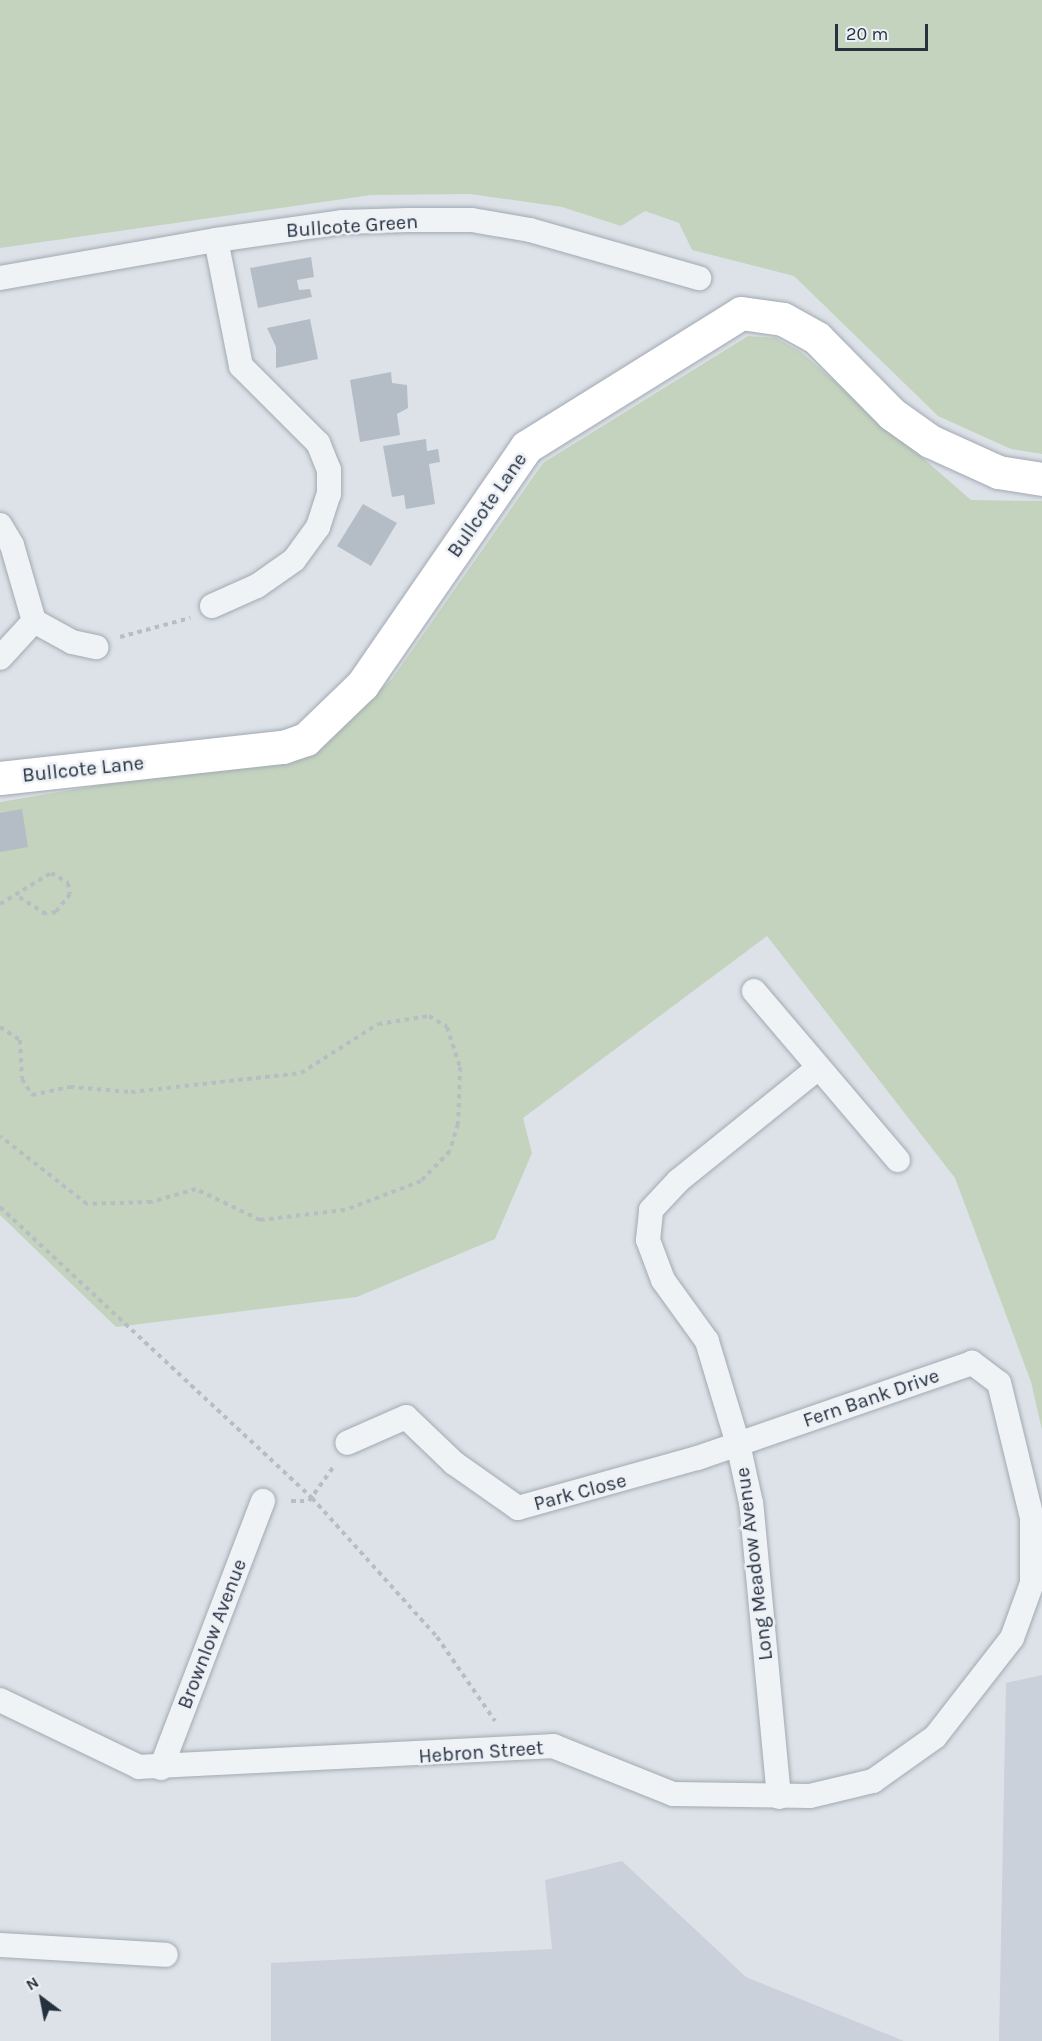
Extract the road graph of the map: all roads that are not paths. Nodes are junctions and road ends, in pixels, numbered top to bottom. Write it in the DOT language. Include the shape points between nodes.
graph roads {
  1 [pos="216,240"];
  2 [pos="0,278"];
  3 [pos="699,278"];
  4 [pos="1042,479"];
  5 [pos="0,525"];
  6 [pos="212,606"];
  7 [pos="34,621"];
  8 [pos="96,646"];
  9 [pos="0,658"];
  10 [pos="0,778"];
  11 [pos="754,991"];
  12 [pos="817,1069"];
  13 [pos="898,1160"];
  14 [pos="999,1383"];
  15 [pos="347,1443"];
  16 [pos="738,1444"];
  17 [pos="263,1501"];
  18 [pos="0,1700"];
  19 [pos="161,1768"];
  20 [pos="779,1797"];
  21 [pos="0,1945"];
  22 [pos="166,1955"];
  1 -- 2 [label="street, Bullcote Green"];
  1 -- 3 [label="street, Bullcote Green" via="342,222 472,220 586,242"];
  1 -- 6 [label="street" via="241,366 318,443 329,478 318,527 294,560 256,586"];
  4 -- 10 [label="street, Bullcote Lane" via="998,472 930,441 892,414 817,338 783,319 741,313 526,447 362,685 306,739 283,747"];
  5 -- 7 [label="street" via="12,545"];
  7 -- 8 [label="street" via="72,642"];
  7 -- 9 [label="street"];
  11 -- 12 [label="street"];
  12 -- 13 [label="street"];
  12 -- 16 [label="street, Long Meadow Avenue" via="678,1181 651,1210 648,1240 663,1280 707,1341"];
  14 -- 16 [label="street, Fern Bank Drive" via="972,1363"];
  14 -- 20 [label="street, Hebron Street" via="1032,1518 1032,1583 1012,1638 935,1737 873,1781 810,1796"];
  15 -- 16 [label="street, Park Close" via="406,1417 454,1463 518,1508"];
  16 -- 20 [label="street, Long Meadow Avenue" via="751,1503"];
  17 -- 19 [label="street, Brownlow Avenue"];
  18 -- 19 [label="street, Hebron Street" via="139,1767"];
  19 -- 20 [label="street, Hebron Street" via="553,1746 674,1794"];
  21 -- 22 [label="street"];
}
